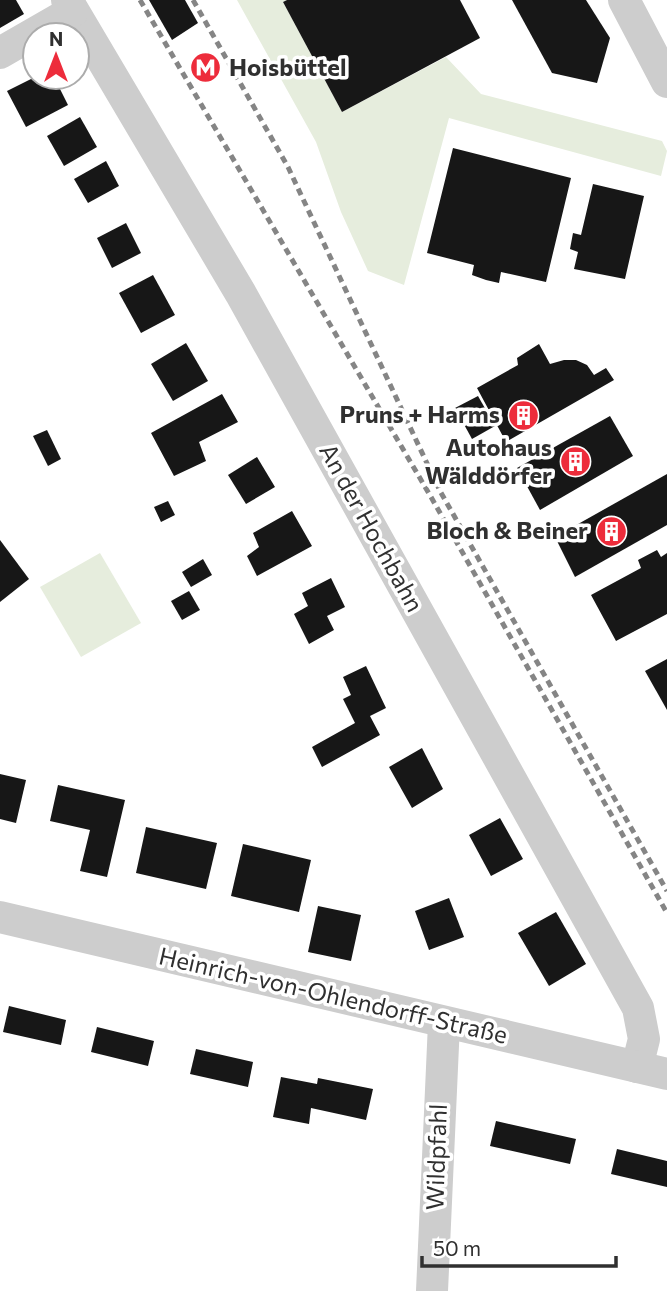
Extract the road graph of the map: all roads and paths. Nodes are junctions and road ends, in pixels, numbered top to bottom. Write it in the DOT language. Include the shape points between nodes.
graph roads {
  1 [pos="624,0"];
  2 [pos="70,6"];
  3 [pos="0,54"];
  4 [pos="667,82"];
  5 [pos="0,917"];
  6 [pos="444,1023"];
  7 [pos="652,1071"];
  8 [pos="432,1291"];
  1 -- 4 [label="street"];
  2 -- 3 [label="street"];
  2 -- 7 [label="street, An der Hochbahn" via="241,294 638,1008"];
  5 -- 6 [label="street, Heinrich-von-Ohlendorff-Straße"];
  6 -- 7 [label="street, Heinrich-von-Ohlendorff-Straße"];
  6 -- 8 [label="street, Wildpfahl"];
}
